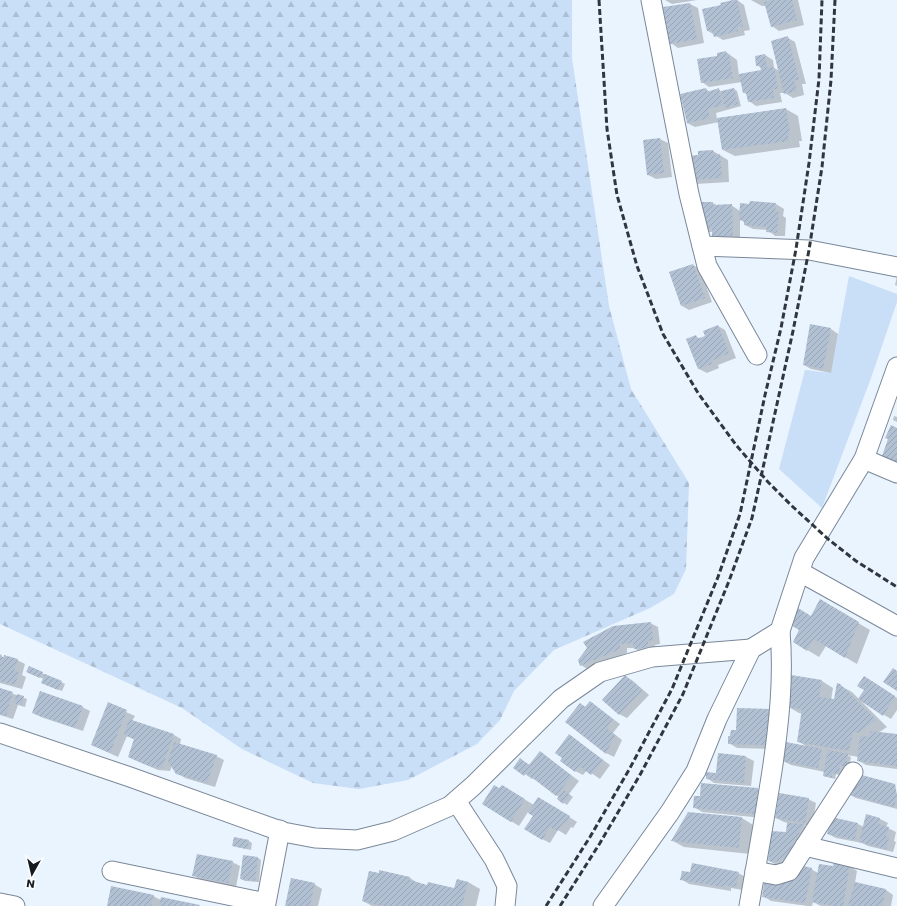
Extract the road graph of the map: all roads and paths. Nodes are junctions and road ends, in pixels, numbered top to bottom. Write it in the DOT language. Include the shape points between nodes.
graph roads {
  1 [pos="651,0"];
  2 [pos="702,246"];
  3 [pos="897,267"];
  4 [pos="757,355"];
  5 [pos="897,367"];
  6 [pos="864,459"];
  7 [pos="897,473"];
  8 [pos="800,572"];
  9 [pos="897,626"];
  10 [pos="780,631"];
  11 [pos="751,648"];
  12 [pos="0,733"];
  13 [pos="853,772"];
  14 [pos="456,801"];
  15 [pos="280,830"];
  16 [pos="805,846"];
  17 [pos="897,868"];
  18 [pos="112,871"];
  19 [pos="755,871"];
  20 [pos="0,903"];
  21 [pos="14,906"];
  22 [pos="505,906"];
  23 [pos="603,906"];
  24 [pos="748,906"];
  1 -- 2 [label="street" via="689,194"];
  2 -- 3 [label="street" via="809,250"];
  2 -- 4 [label="street" via="707,266"];
  5 -- 6 [label="street"];
  6 -- 7 [label="street"];
  6 -- 8 [label="street" via="804,558"];
  8 -- 9 [label="street"];
  8 -- 10 [label="street"];
  10 -- 11 [label="street"];
  10 -- 19 [label="street" via="780,718"];
  11 -- 14 [label="street" via="652,657 600,672 561,699"];
  11 -- 23 [label="street" via="717,719 696,771"];
  12 -- 15 [label="street"];
  13 -- 16 [label="street"];
  14 -- 15 [label="street" via="393,831 357,840 315,838"];
  14 -- 22 [label="street" via="494,858 504,879 507,886"];
  15 -- 18 [label="street" via="266,903"];
  16 -- 17 [label="street"];
  16 -- 19 [label="street" via="789,871 776,875"];
  19 -- 24 [label="street"];
  20 -- 21 [label="street"];
}
